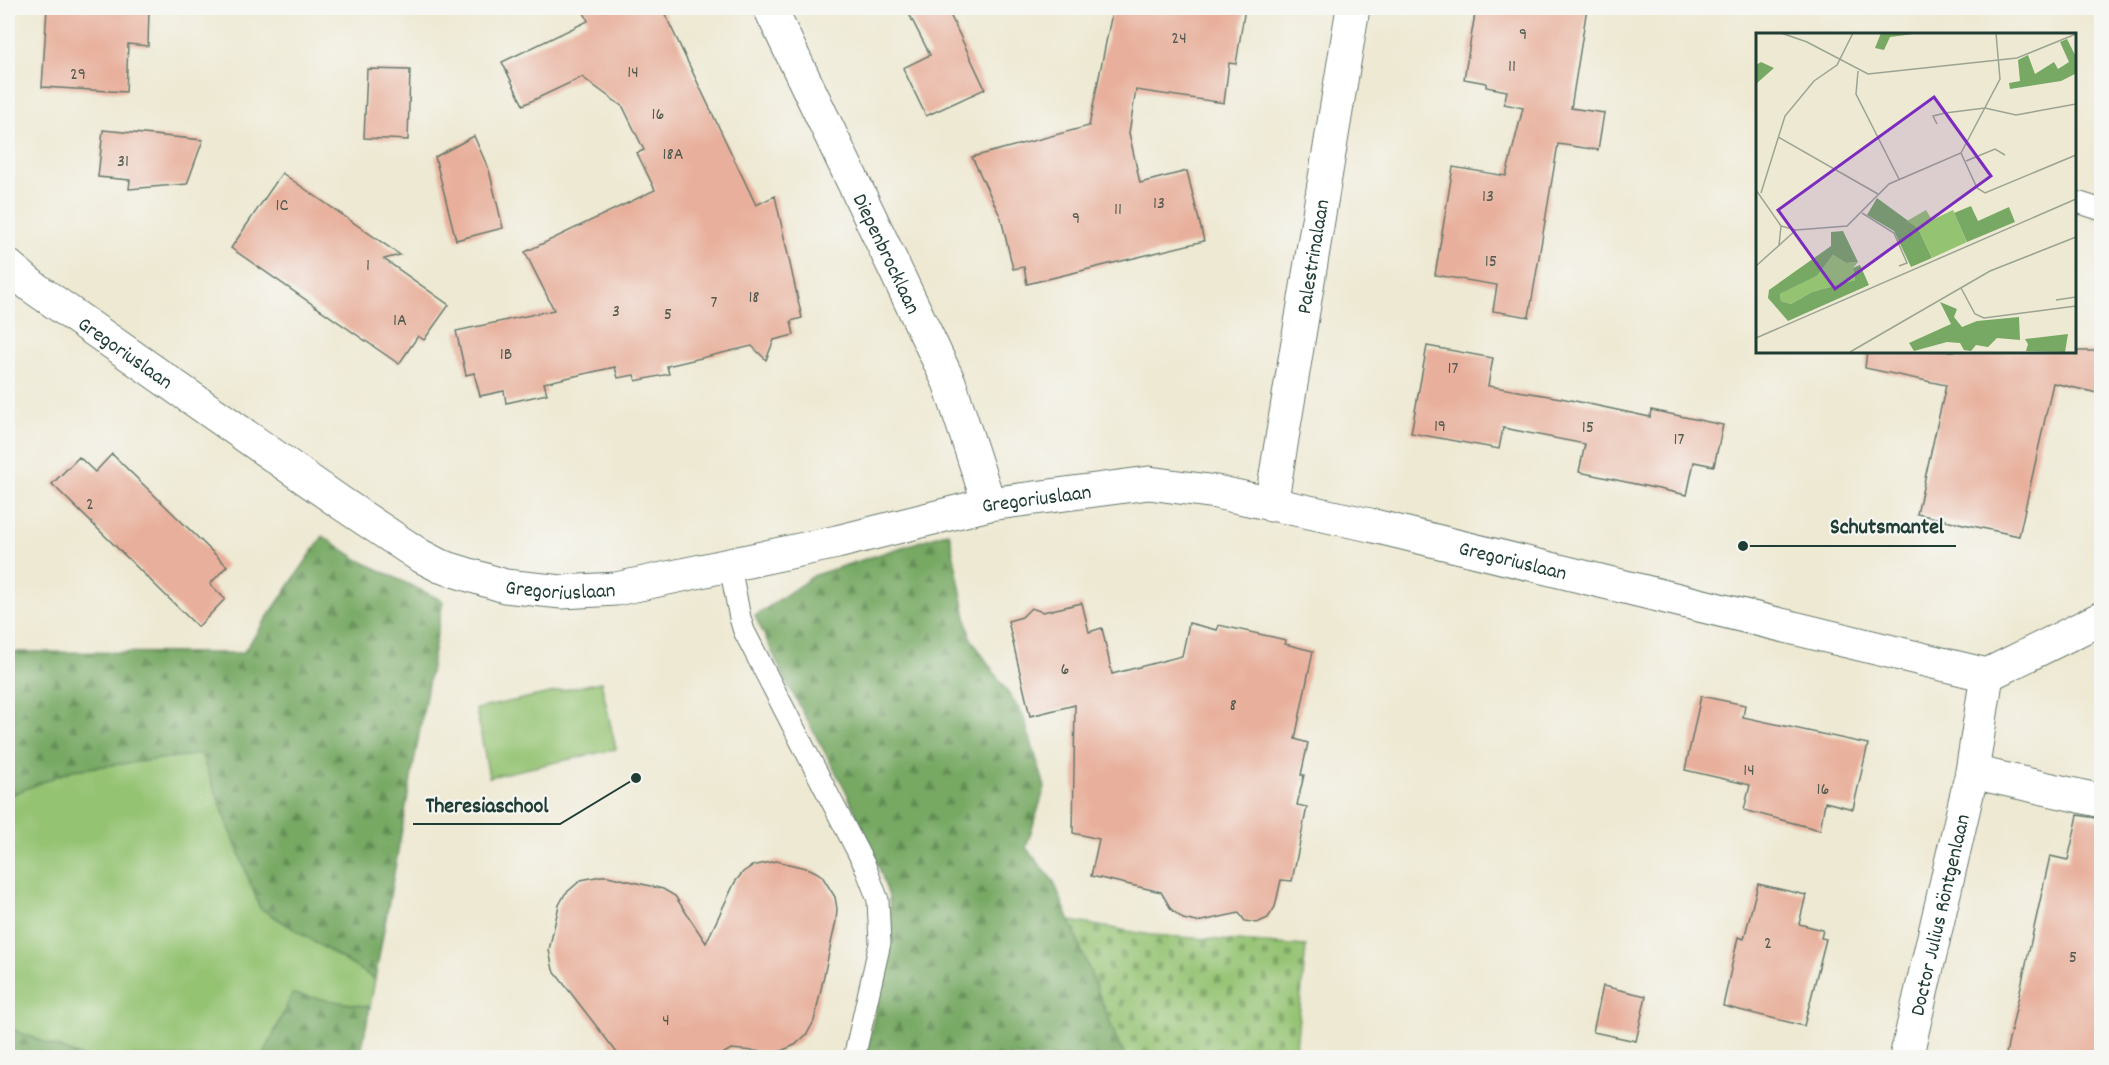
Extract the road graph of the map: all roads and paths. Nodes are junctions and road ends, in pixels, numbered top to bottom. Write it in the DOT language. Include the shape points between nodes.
graph roads {
  1 [pos="770,8"];
  2 [pos="1353,8"];
  3 [pos="2076,202"];
  4 [pos="2102,210"];
  5 [pos="8,266"];
  6 [pos="20,289"];
  7 [pos="989,504"];
  8 [pos="1271,505"];
  9 [pos="730,566"];
  10 [pos="2102,618"];
  11 [pos="1987,675"];
  12 [pos="1972,772"];
  13 [pos="2102,801"];
  14 [pos="854,1058"];
  15 [pos="1906,1058"];
  1 -- 7 [label="street, Diepenbrocklaan" via="949,382"];
  2 -- 8 [label="street, Palestrinalaan"];
  3 -- 4 [label="lane"];
  5 -- 6 [label="street, Gregoriuslaan"];
  6 -- 9 [label="street, Gregoriuslaan" via="440,566 505,586 562,592 616,590"];
  7 -- 8 [label="street, Gregoriuslaan" via="1149,483 1216,492"];
  7 -- 9 [label="street, Gregoriuslaan"];
  8 -- 11 [label="street, Gregoriuslaan" via="1370,525"];
  9 -- 14 [label="lane" via="744,631 865,866 878,900 880,943"];
  10 -- 11 [label="street"];
  11 -- 12 [label="street, Doctor Julius Röntgenlaan"];
  12 -- 13 [label="street"];
  12 -- 15 [label="street, Doctor Julius Röntgenlaan"];
}
